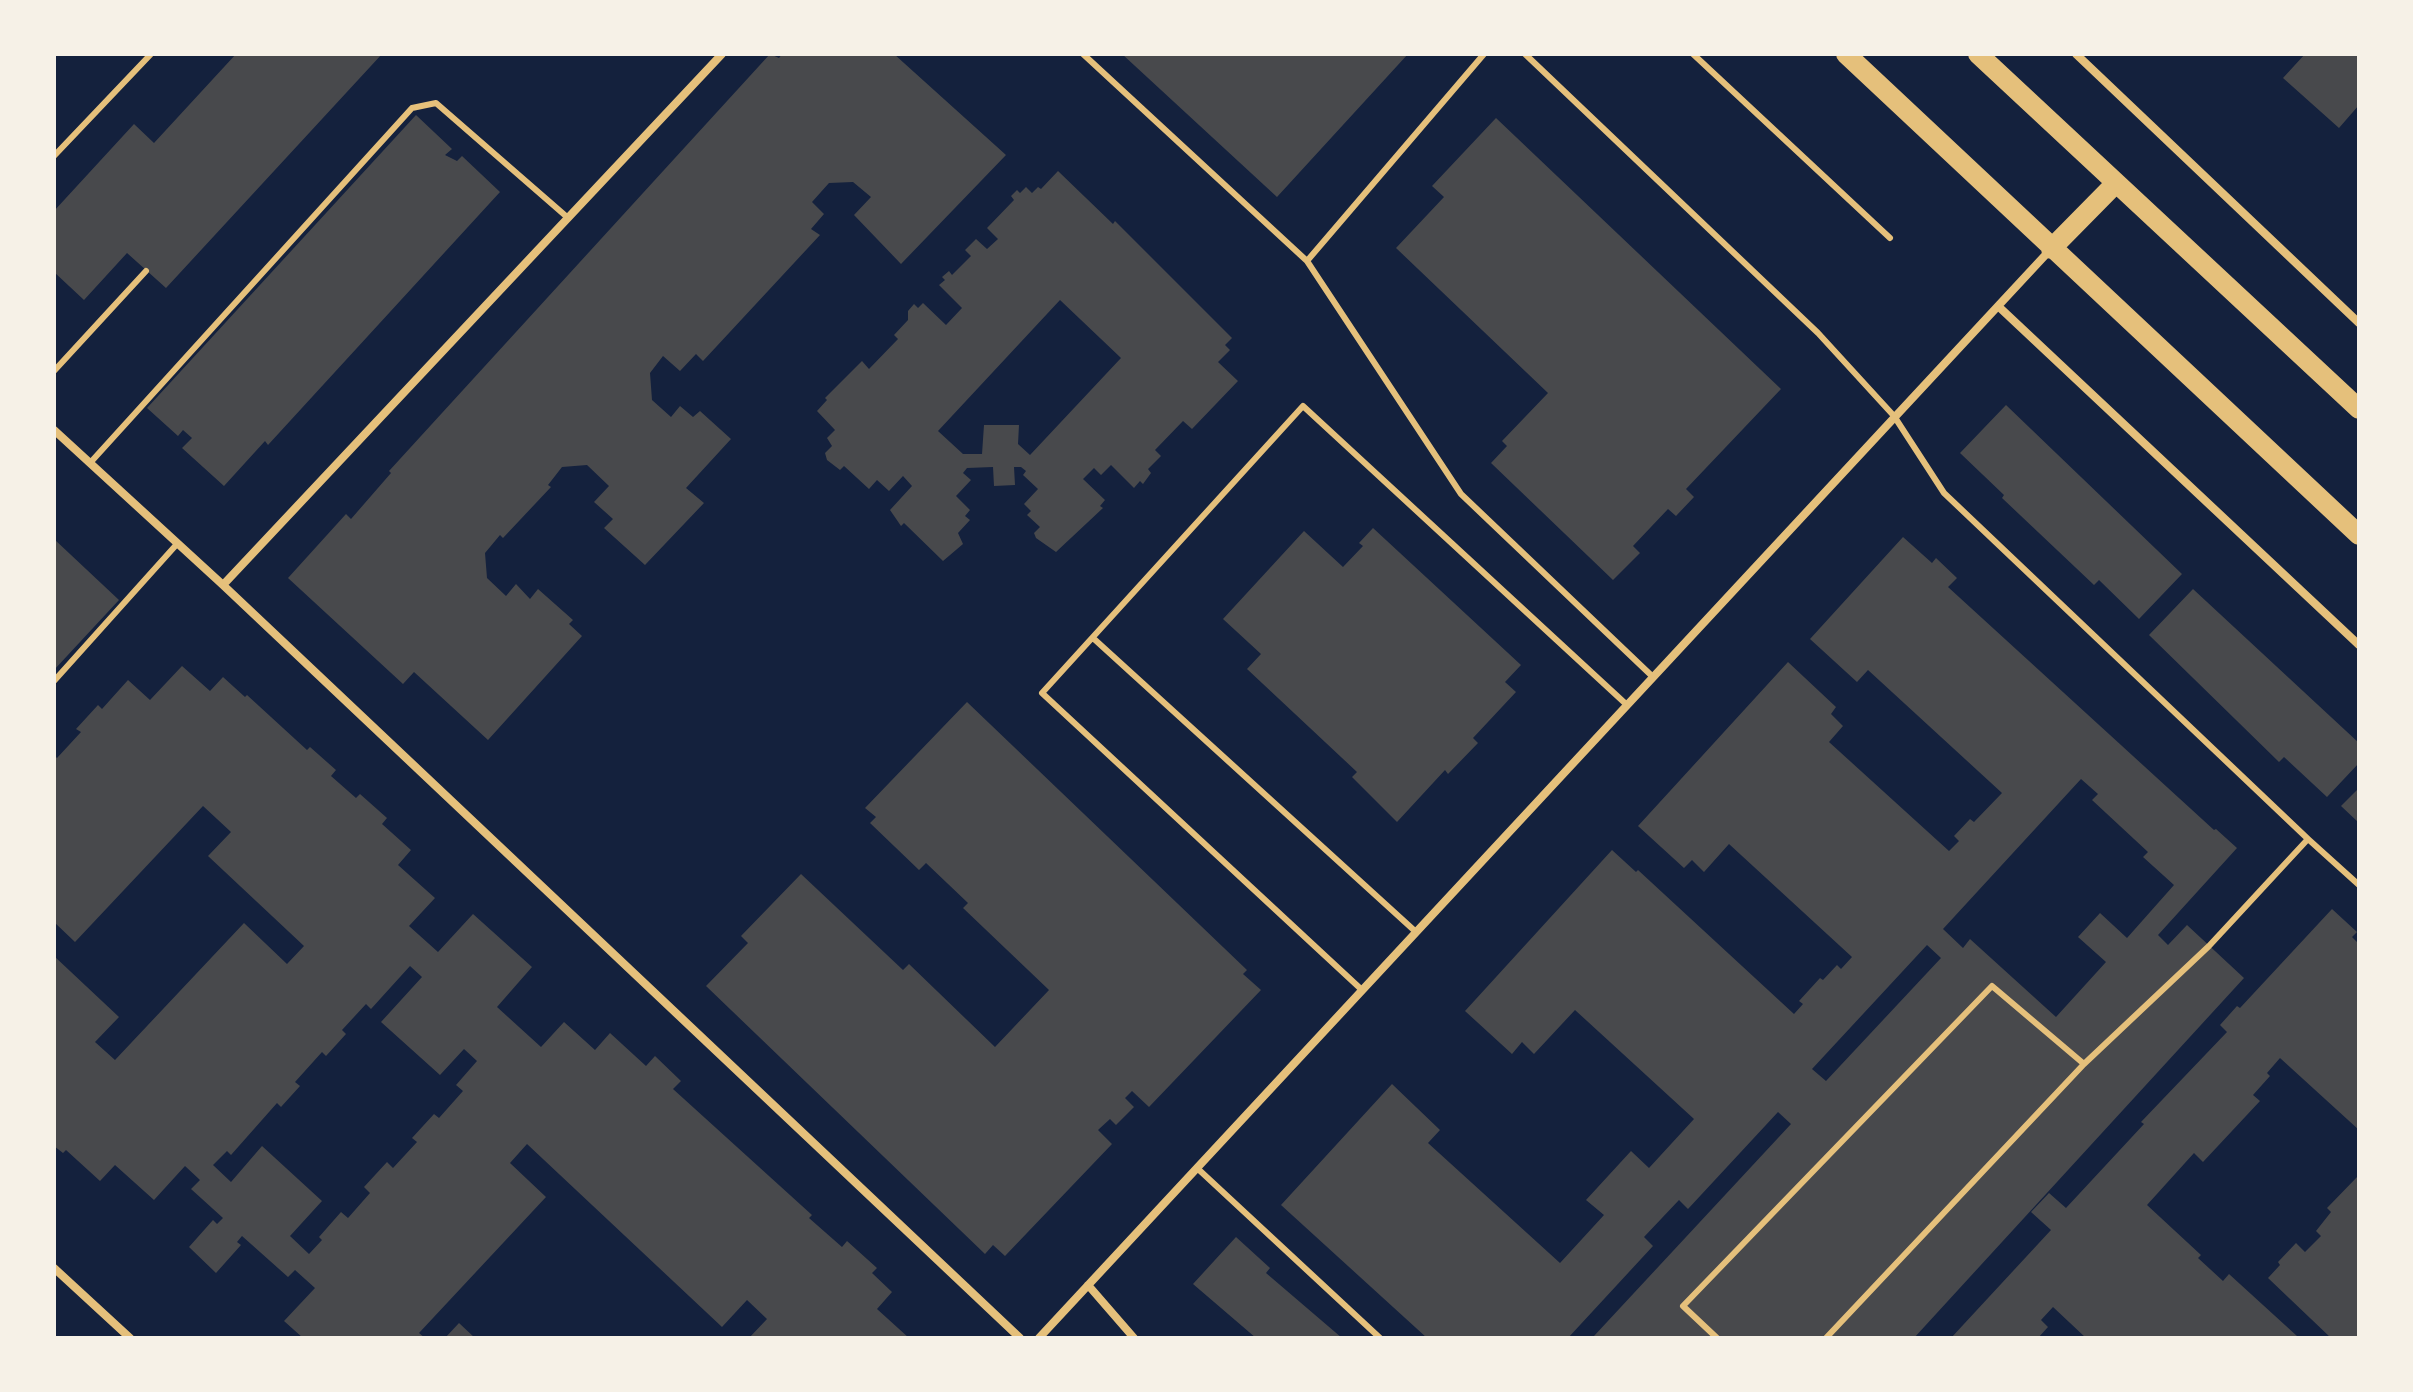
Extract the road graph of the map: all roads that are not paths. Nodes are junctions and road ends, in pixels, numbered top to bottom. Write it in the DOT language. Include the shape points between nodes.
graph roads {
  1 [pos="151,54"];
  2 [pos="722,54"];
  3 [pos="1083,54"];
  4 [pos="1484,54"];
  5 [pos="1525,54"];
  6 [pos="1693,54"];
  7 [pos="1846,54"];
  8 [pos="1978,54"];
  9 [pos="2076,54"];
  10 [pos="54,156"];
  11 [pos="2116,183"];
  12 [pos="567,217"];
  13 [pos="1890,238"];
  14 [pos="2051,249"];
  15 [pos="1307,261"];
  16 [pos="146,271"];
  17 [pos="1998,306"];
  18 [pos="2359,323"];
  19 [pos="54,371"];
  20 [pos="2359,409"];
  21 [pos="1894,416"];
  22 [pos="54,430"];
  23 [pos="90,463"];
  24 [pos="2359,535"];
  25 [pos="177,544"];
  26 [pos="223,585"];
  27 [pos="1093,638"];
  28 [pos="2359,645"];
  29 [pos="1653,677"];
  30 [pos="54,681"];
  31 [pos="1627,705"];
  32 [pos="2308,839"];
  33 [pos="2359,885"];
  34 [pos="1416,932"];
  35 [pos="1362,990"];
  36 [pos="2084,1064"];
  37 [pos="1197,1168"];
  38 [pos="54,1268"];
  39 [pos="1088,1285"];
  40 [pos="130,1338"];
  41 [pos="1020,1338"];
  42 [pos="1039,1338"];
  43 [pos="1134,1338"];
  44 [pos="1380,1338"];
  45 [pos="1717,1338"];
  46 [pos="1826,1338"];
  1 -- 10 [label="lane"];
  2 -- 12 [label="street"];
  3 -- 15 [label="lane"];
  4 -- 15 [label="lane"];
  5 -- 21 [label="lane" via="1818,333"];
  6 -- 13 [label="lane"];
  7 -- 14 [label="main road"];
  8 -- 11 [label="main road"];
  9 -- 18 [label="street"];
  11 -- 14 [label="main road"];
  11 -- 20 [label="main road"];
  12 -- 23 [label="lane" via="436,103 412,108"];
  12 -- 26 [label="street"];
  14 -- 17 [label="street"];
  14 -- 24 [label="main road"];
  15 -- 29 [label="lane" via="1461,494"];
  16 -- 19 [label="lane"];
  17 -- 21 [label="street"];
  17 -- 28 [label="street"];
  21 -- 29 [label="street"];
  21 -- 32 [label="lane" via="1944,493"];
  22 -- 23 [label="street"];
  23 -- 25 [label="street"];
  25 -- 26 [label="street"];
  25 -- 30 [label="lane"];
  26 -- 41 [label="street"];
  27 -- 31 [label="lane" via="1303,406"];
  27 -- 34 [label="lane"];
  27 -- 35 [label="lane" via="1042,693"];
  29 -- 31 [label="street"];
  31 -- 34 [label="street"];
  32 -- 33 [label="lane"];
  32 -- 36 [label="lane" via="2209,946"];
  34 -- 35 [label="street"];
  35 -- 37 [label="street"];
  36 -- 45 [label="lane" via="1992,986 1683,1306"];
  36 -- 46 [label="lane"];
  37 -- 39 [label="street"];
  37 -- 44 [label="lane"];
  38 -- 40 [label="street"];
  39 -- 42 [label="street"];
  39 -- 43 [label="street"];
}
